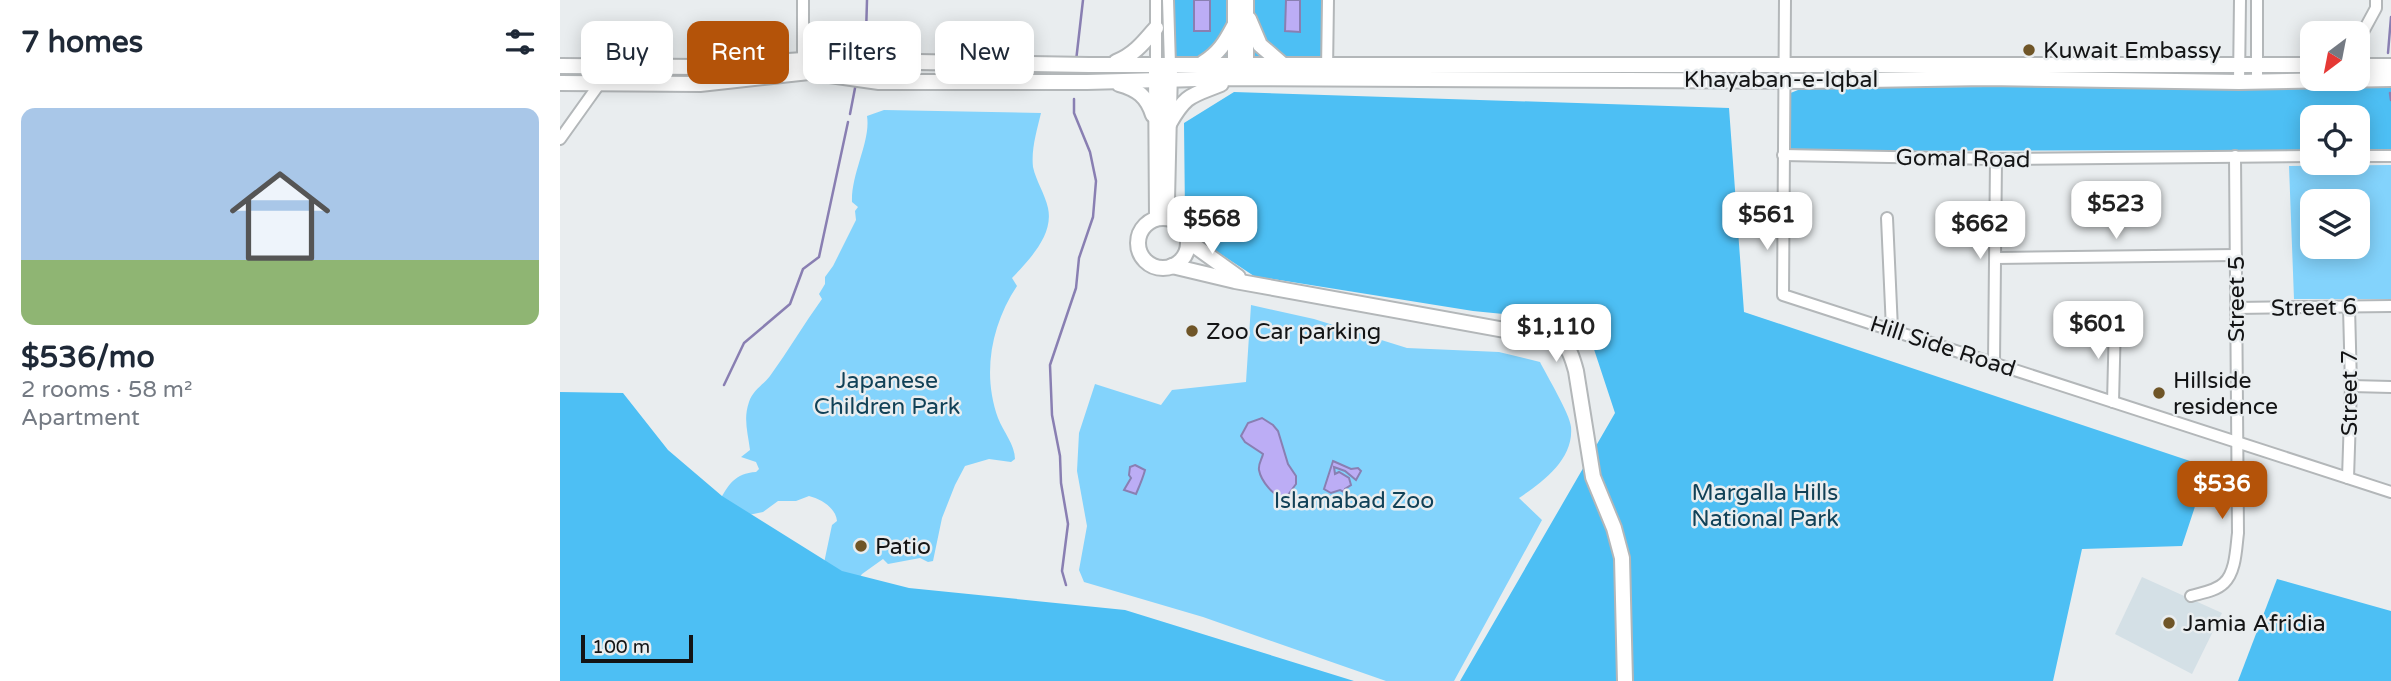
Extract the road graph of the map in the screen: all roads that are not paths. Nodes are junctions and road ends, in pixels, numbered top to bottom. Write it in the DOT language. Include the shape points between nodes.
graph roads {
  1 [pos="803,0"];
  2 [pos="1156,0"];
  3 [pos="1168,0"];
  4 [pos="1328,0"];
  5 [pos="1785,0"];
  6 [pos="2240,0"];
  7 [pos="2257,0"];
  8 [pos="2376,0"];
  9 [pos="1243,4"];
  10 [pos="803,21"];
  11 [pos="2369,21"];
  12 [pos="1236,24"];
  13 [pos="1156,27"];
  14 [pos="803,60"];
  15 [pos="921,62"];
  16 [pos="1202,64"];
  17 [pos="1281,64"];
  18 [pos="1328,64"];
  19 [pos="1784,64"];
  20 [pos="2258,64"];
  21 [pos="1108,65"];
  22 [pos="2240,65"];
  23 [pos="2300,65"];
  24 [pos="560,66"];
  25 [pos="581,66"];
  26 [pos="2370,66"];
  27 [pos="2391,66"];
  28 [pos="673,67"];
  29 [pos="1240,71"];
  30 [pos="1163,72"];
  31 [pos="2391,79"];
  32 [pos="1325,80"];
  33 [pos="1783,80"];
  34 [pos="1112,81"];
  35 [pos="2258,81"];
  36 [pos="2239,82"];
  37 [pos="560,83"];
  38 [pos="581,83"];
  39 [pos="599,84"];
  40 [pos="650,84"];
  41 [pos="1163,125"];
  42 [pos="560,139"];
  43 [pos="1783,155"];
  44 [pos="2235,156"];
  45 [pos="2300,156"];
  46 [pos="2370,156"];
  47 [pos="2391,156"];
  48 [pos="1996,159"];
  49 [pos="1163,218"];
  50 [pos="1887,218"];
  51 [pos="1188,241"];
  52 [pos="2236,255"];
  53 [pos="1996,258"];
  54 [pos="1172,266"];
  55 [pos="1246,282"];
  56 [pos="2391,306"];
  57 [pos="2349,307"];
  58 [pos="2236,308"];
  59 [pos="2115,321"];
  60 [pos="1892,329"];
  61 [pos="1994,363"];
  62 [pos="2351,386"];
  63 [pos="2391,387"];
  64 [pos="2113,402"];
  65 [pos="2237,442"];
  66 [pos="2348,478"];
  67 [pos="2391,492"];
  68 [pos="2191,596"];
  69 [pos="1625,681"];
  1 -- 10 [label="street"];
  2 -- 13 [label="street"];
  3 -- 30 [label="street"];
  4 -- 18 [label="street"];
  5 -- 19 [label="street"];
  6 -- 22 [label="street"];
  7 -- 20 [label="street"];
  8 -- 11 [label="street"];
  9 -- 12 [label="main road"];
  9 -- 17 [label="main road" via="1260,46"];
  9 -- 29 [label="main road"];
  12 -- 16 [label="main road" via="1223,48"];
  12 -- 29 [label="main road"];
  13 -- 21 [label="main road" via="1127,58"];
  13 -- 30 [label="street"];
  14 -- 28 [label="main road, Khayaban-e-Iqbal"];
  15 -- 21 [label="main road, Khayaban-e-Iqbal"];
  16 -- 29 [label="main road, Khayaban-e-Iqbal"];
  16 -- 30 [label="main road, Khayaban-e-Iqbal"];
  17 -- 18 [label="main road, Khayaban-e-Iqbal"];
  17 -- 29 [label="main road, Khayaban-e-Iqbal"];
  18 -- 19 [label="main road, Khayaban-e-Iqbal"];
  18 -- 32 [label="street"];
  19 -- 22 [label="main road, Khayaban-e-Iqbal"];
  19 -- 33 [label="street"];
  20 -- 22 [label="main road, Khayaban-e-Iqbal"];
  20 -- 23 [label="main road, Khayaban-e-Iqbal"];
  20 -- 35 [label="street"];
  21 -- 30 [label="main road, Khayaban-e-Iqbal"];
  22 -- 36 [label="street"];
  24 -- 25 [label="main road, Khayaban-e-Iqbal"];
  26 -- 27 [label="main road"];
  29 -- 30 [label="main road, Khayaban-e-Iqbal"];
  29 -- 32 [label="main road, Khayaban-e-Iqbal"];
  29 -- 41 [label="main road" via="1191,95"];
  30 -- 34 [label="main road, Khayaban-e-Iqbal"];
  30 -- 41 [label="main road"];
  31 -- 35 [label="main road, Khayaban-e-Iqbal"];
  32 -- 33 [label="main road, Khayaban-e-Iqbal"];
  33 -- 36 [label="main road, Khayaban-e-Iqbal"];
  33 -- 43 [label="street"];
  34 -- 40 [label="main road, Khayaban-e-Iqbal" via="879,82 809,72 700,85"];
  34 -- 41 [label="main road" via="1135,89"];
  35 -- 36 [label="main road, Khayaban-e-Iqbal"];
  37 -- 38 [label="main road, Khayaban-e-Iqbal"];
  39 -- 42 [label="street"];
  41 -- 49 [label="main road"];
  43 -- 48 [label="street, Gomal Road"];
  43 -- 60 [label="street, Hill Side Road" via="1783,295"];
  44 -- 45 [label="street, Gomal Road"];
  44 -- 48 [label="street, Gomal Road"];
  44 -- 52 [label="street, Street 5"];
  46 -- 47 [label="street"];
  48 -- 53 [label="street"];
  49 -- 51 [label="main road" via="1183,227"];
  49 -- 54 [label="main road" via="1143,227 1139,251 1152,265"];
  50 -- 60 [label="street"];
  51 -- 54 [label="main road" via="1184,256"];
  51 -- 55 [label="main road"];
  52 -- 53 [label="street"];
  52 -- 58 [label="street, Street 5"];
  53 -- 61 [label="street"];
  54 -- 55 [label="main road"];
  55 -- 69 [label="main road" via="1562,341 1576,371 1593,477 1622,558"];
  56 -- 57 [label="street, Street 6"];
  57 -- 58 [label="street, Street 6"];
  57 -- 62 [label="street, Street 7"];
  58 -- 65 [label="street, Street 5"];
  59 -- 64 [label="street"];
  60 -- 61 [label="street, Hill Side Road"];
  61 -- 64 [label="street, Hill Side Road"];
  62 -- 63 [label="street"];
  62 -- 66 [label="street, Street 7"];
  64 -- 65 [label="street, Hill Side Road"];
  65 -- 66 [label="street, Hill Side Road"];
  65 -- 68 [label="street, Street 5" via="2235,560 2224,583"];
  66 -- 67 [label="street, Hill Side Road"];
}
